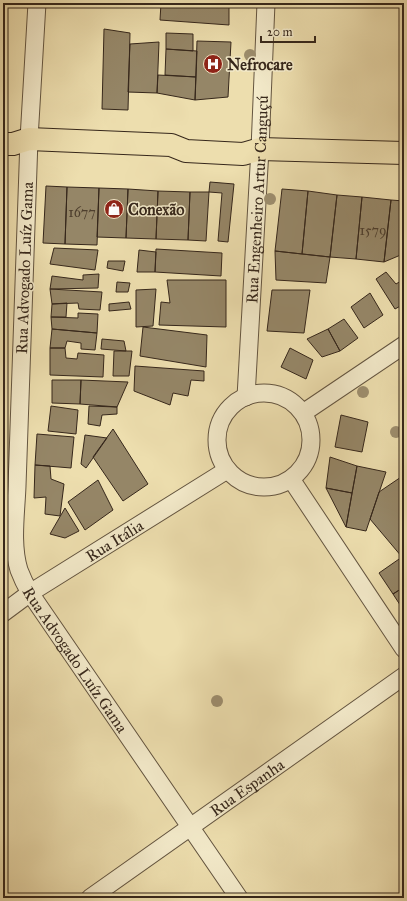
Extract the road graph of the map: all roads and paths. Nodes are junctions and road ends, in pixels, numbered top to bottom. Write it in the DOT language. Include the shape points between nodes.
graph roads {
  1 [pos="37,3"];
  2 [pos="266,3"];
  3 [pos="3,131"];
  4 [pos="29,139"];
  5 [pos="3,144"];
  6 [pos="260,149"];
  7 [pos="404,153"];
  8 [pos="404,345"];
  9 [pos="246,396"];
  10 [pos="303,413"];
  11 [pos="227,470"];
  12 [pos="292,479"];
  13 [pos="30,593"];
  14 [pos="3,613"];
  15 [pos="404,649"];
  16 [pos="404,676"];
  17 [pos="191,827"];
  18 [pos="90,898"];
  19 [pos="239,898"];
  1 -- 4 [label="street, Rua Advogado Luíz Gama"];
  2 -- 6 [label="street, Rua Engenheiro Artur Canguçú"];
  3 -- 4 [label="main road" via="16,132"];
  4 -- 5 [label="main road"];
  4 -- 6 [label="main road" via="171,144 186,151 243,154"];
  4 -- 13 [label="street, Rua Advogado Luíz Gama" via="16,553"];
  6 -- 7 [label="main road"];
  6 -- 9 [label="street, Rua Engenheiro Artur Canguçú"];
  8 -- 10 [label="street"];
  9 -- 10 [label="street" via="259,393 283,397"];
  9 -- 11 [label="street" via="224,415 218,428 217,443 220,457"];
  10 -- 12 [label="street" via="309,424 311,448 301,471"];
  11 -- 12 [label="street" via="237,480 250,486 264,488 278,486"];
  11 -- 13 [label="street, Rua Itália"];
  12 -- 15 [label="street"];
  13 -- 14 [label="street, Rua Itália"];
  13 -- 17 [label="street, Rua Advogado Luíz Gama"];
  16 -- 17 [label="street, Rua Espanha"];
  17 -- 18 [label="street, Rua Espanha"];
  17 -- 19 [label="street, Rua Advogado Luíz Gama"];
}
